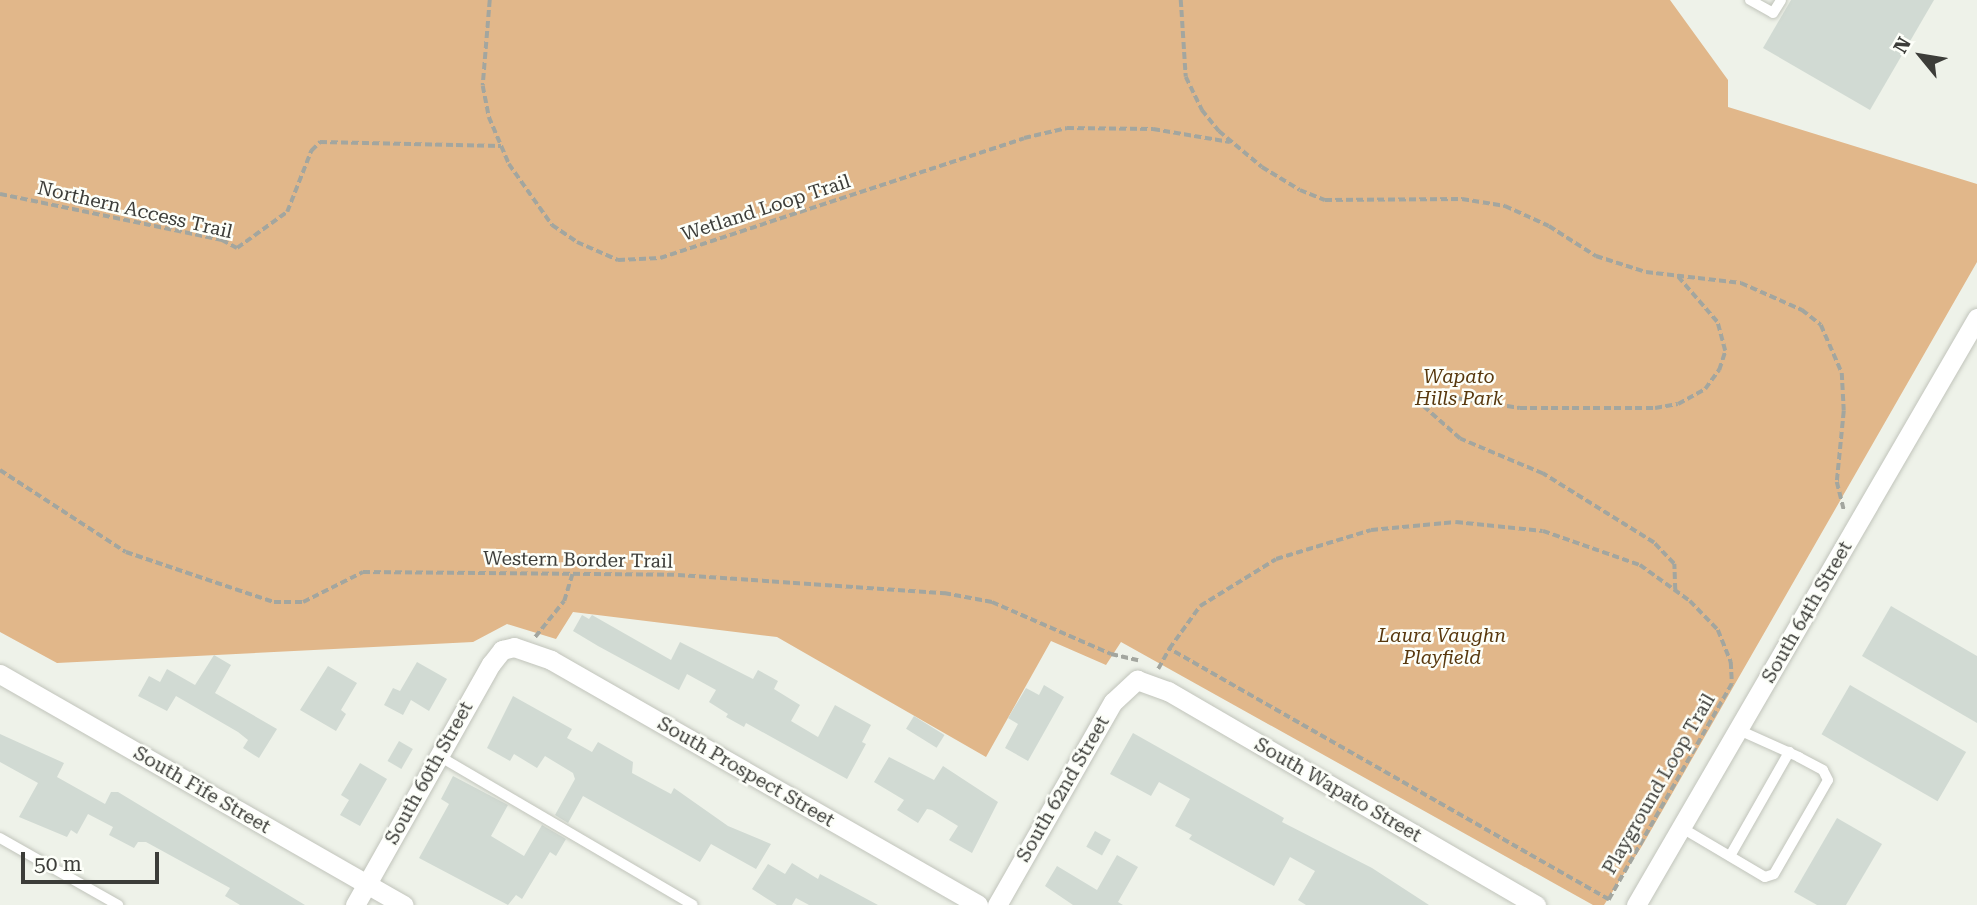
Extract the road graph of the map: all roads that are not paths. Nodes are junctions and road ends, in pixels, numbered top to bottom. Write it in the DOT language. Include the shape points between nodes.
graph roads {
  1 [pos="1750,0"];
  2 [pos="1781,0"];
  3 [pos="1977,318"];
  4 [pos="517,648"];
  5 [pos="0,674"];
  6 [pos="1137,680"];
  7 [pos="1739,730"];
  8 [pos="1788,752"];
  9 [pos="439,756"];
  10 [pos="1682,828"];
  11 [pos="0,838"];
  12 [pos="1730,856"];
  13 [pos="367,884"];
  14 [pos="118,905"];
  15 [pos="355,905"];
  16 [pos="404,905"];
  17 [pos="694,905"];
  18 [pos="978,905"];
  19 [pos="997,905"];
  20 [pos="1536,905"];
  21 [pos="1636,905"];
  1 -- 2 [label="lane" via="1773,13"];
  3 -- 7 [label="street, South 64th Street"];
  4 -- 9 [label="street, South 60th Street" via="495,656"];
  4 -- 18 [label="street, South Prospect Street" via="551,660"];
  5 -- 13 [label="street, South Fife Street"];
  6 -- 19 [label="street, South 62nd Street" via="1113,702"];
  6 -- 20 [label="street, South Wapato Street" via="1168,691"];
  7 -- 8 [label="lane"];
  7 -- 10 [label="street, South 64th Street"];
  8 -- 12 [label="lane"];
  8 -- 12 [label="lane" via="1823,770 1828,780 1774,874 1765,877"];
  9 -- 13 [label="street, South 60th Street"];
  9 -- 17 [label="lane"];
  10 -- 12 [label="lane"];
  10 -- 21 [label="street, South 64th Street"];
  11 -- 14 [label="lane"];
  13 -- 15 [label="street, South 60th Street"];
  13 -- 16 [label="street, South Fife Street"];
}
